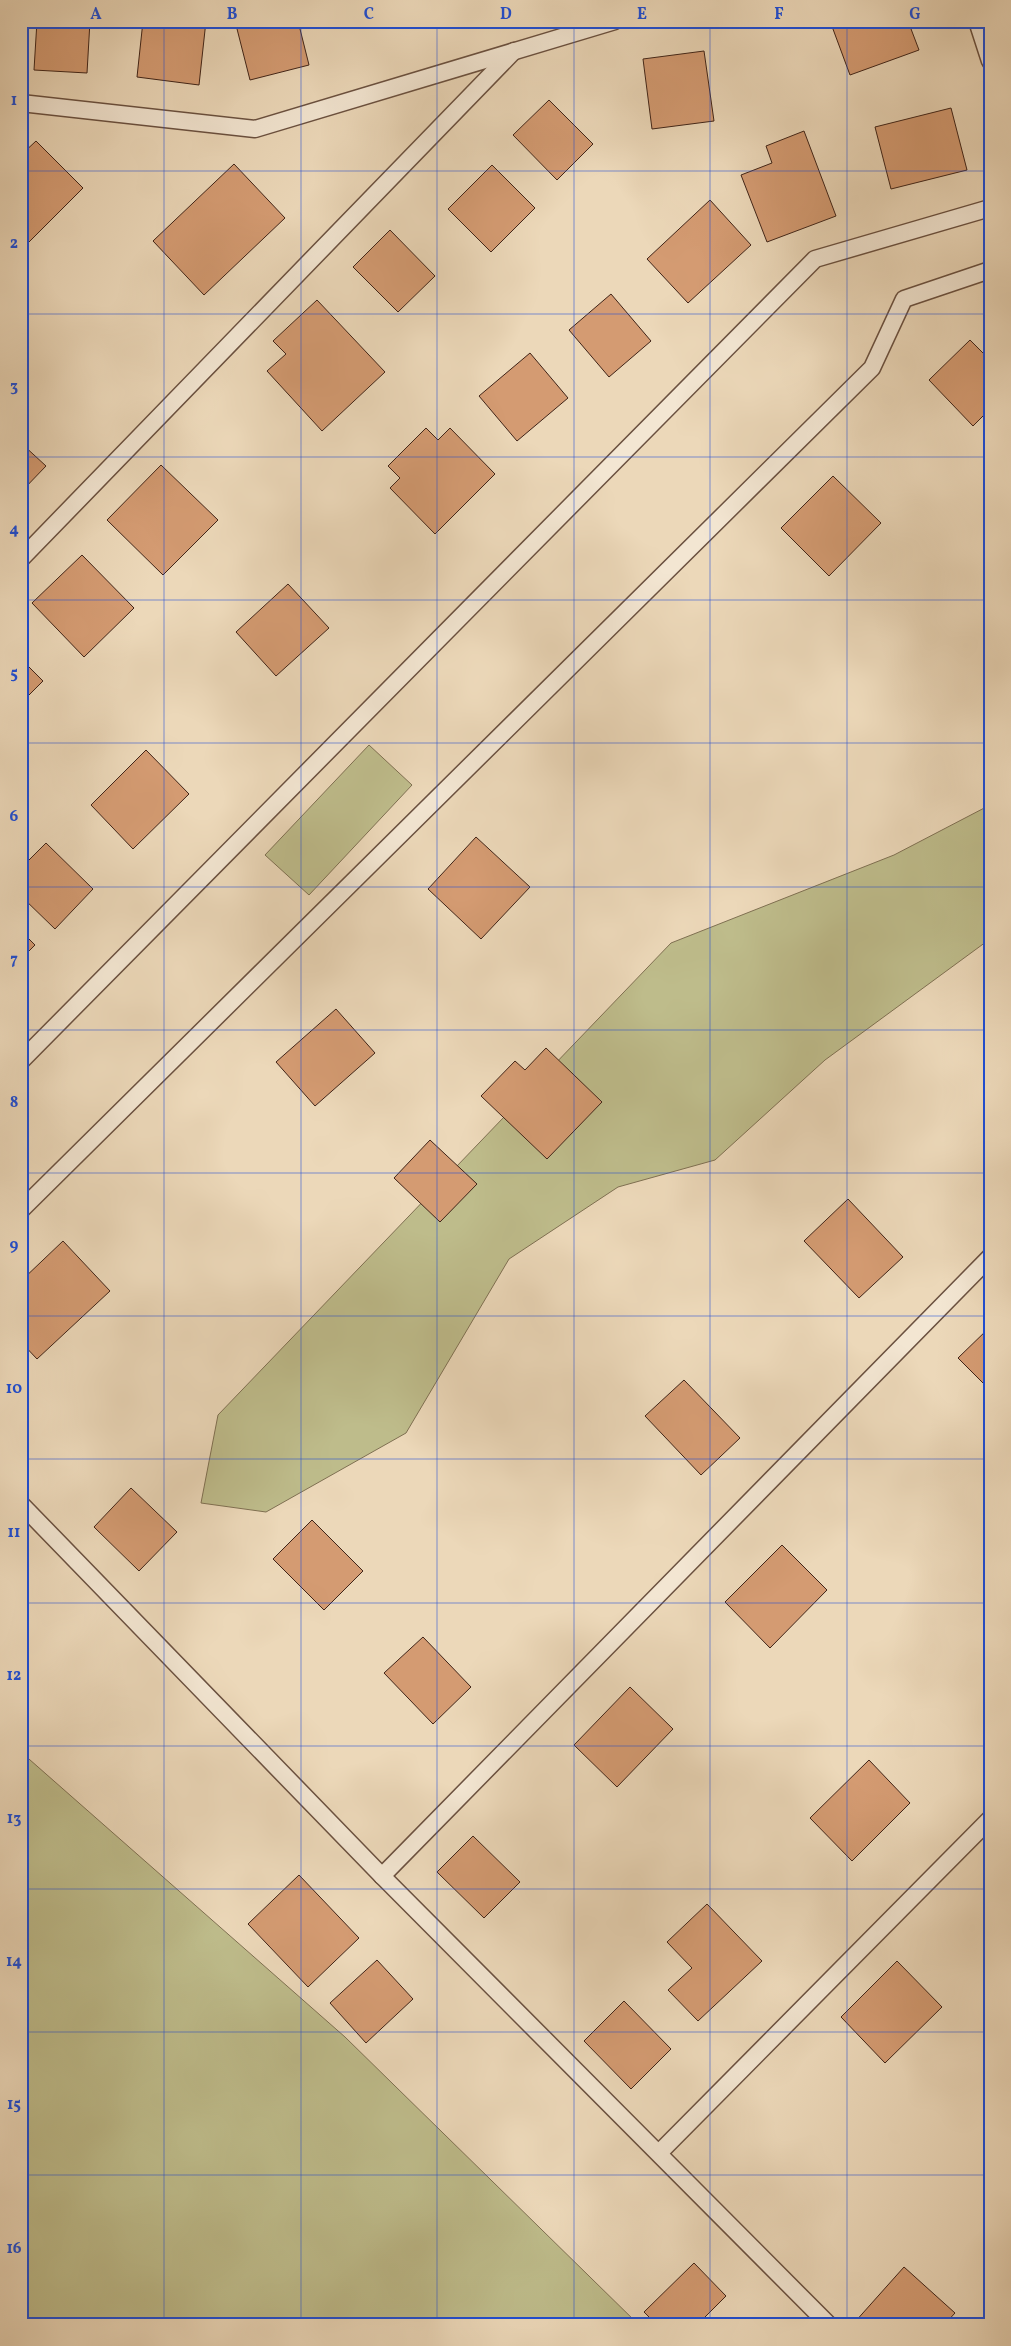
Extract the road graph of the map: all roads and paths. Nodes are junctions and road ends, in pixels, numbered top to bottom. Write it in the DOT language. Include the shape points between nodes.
graph roads {
  1 [pos="615,21"];
  2 [pos="977,21"];
  3 [pos="514,51"];
  4 [pos="990,61"];
  5 [pos="21,103"];
  6 [pos="990,208"];
  7 [pos="990,270"];
  8 [pos="21,559"];
  9 [pos="21,1060"];
  10 [pos="21,1210"];
  11 [pos="990,1257"];
  12 [pos="21,1504"];
  13 [pos="990,1819"];
  14 [pos="382,1876"];
  15 [pos="659,2153"];
  16 [pos="829,2325"];
  1 -- 3 [label="lane"];
  2 -- 4 [label="lane"];
  3 -- 5 [label="lane" via="255,129"];
  3 -- 8 [label="lane"];
  6 -- 9 [label="lane" via="815,259"];
  7 -- 10 [label="lane" via="904,299 872,368"];
  11 -- 14 [label="lane"];
  12 -- 14 [label="lane"];
  13 -- 15 [label="lane"];
  14 -- 15 [label="lane"];
  15 -- 16 [label="lane"];
}
